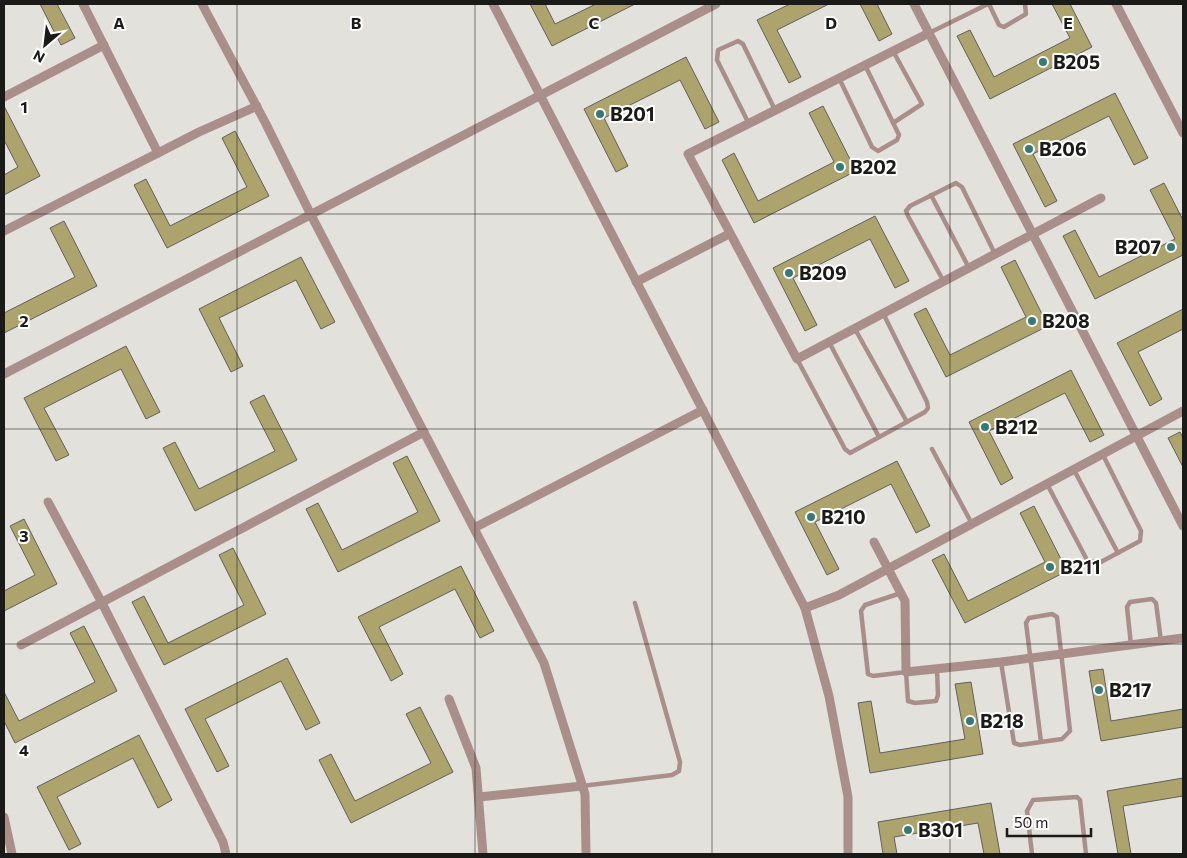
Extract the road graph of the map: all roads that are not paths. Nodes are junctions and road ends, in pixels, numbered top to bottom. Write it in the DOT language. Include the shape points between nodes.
graph roads {
  1 [pos="83,4"];
  2 [pos="202,4"];
  3 [pos="493,4"];
  4 [pos="716,4"];
  5 [pos="914,4"];
  6 [pos="988,4"];
  7 [pos="1025,4"];
  8 [pos="1116,4"];
  9 [pos="929,33"];
  10 [pos="104,44"];
  11 [pos="893,51"];
  12 [pos="866,64"];
  13 [pos="839,78"];
  14 [pos="4,96"];
  15 [pos="541,96"];
  16 [pos="257,106"];
  17 [pos="775,110"];
  18 [pos="893,123"];
  19 [pos="749,124"];
  20 [pos="1183,133"];
  21 [pos="158,153"];
  22 [pos="931,195"];
  23 [pos="1101,198"];
  24 [pos="311,215"];
  25 [pos="4,231"];
  26 [pos="729,234"];
  27 [pos="1033,234"];
  28 [pos="995,254"];
  29 [pos="968,268"];
  30 [pos="636,282"];
  31 [pos="944,282"];
  32 [pos="883,314"];
  33 [pos="855,329"];
  34 [pos="829,342"];
  35 [pos="797,359"];
  36 [pos="4,374"];
  37 [pos="703,410"];
  38 [pos="1183,412"];
  39 [pos="906,422"];
  40 [pos="424,432"];
  41 [pos="1137,436"];
  42 [pos="879,437"];
  43 [pos="932,449"];
  44 [pos="1103,455"];
  45 [pos="1074,470"];
  46 [pos="1047,484"];
  47 [pos="48,502"];
  48 [pos="972,524"];
  49 [pos="1183,526"];
  50 [pos="474,528"];
  51 [pos="874,542"];
  52 [pos="1118,553"];
  53 [pos="888,569"];
  54 [pos="901,593"];
  55 [pos="102,603"];
  56 [pos="635,603"];
  57 [pos="805,608"];
  58 [pos="1183,638"];
  59 [pos="1161,641"];
  60 [pos="1131,645"];
  61 [pos="21,646"];
  62 [pos="1061,654"];
  63 [pos="1032,658"];
  64 [pos="1001,662"];
  65 [pos="937,669"];
  66 [pos="906,672"];
  67 [pos="449,699"];
  68 [pos="1041,742"];
  69 [pos="582,786"];
  70 [pos="479,797"];
  71 [pos="4,817"];
  72 [pos="12,854"];
  73 [pos="226,854"];
  74 [pos="483,854"];
  75 [pos="586,854"];
  76 [pos="848,854"];
  77 [pos="1032,854"];
  78 [pos="1086,854"];
  1 -- 10 [label="street"];
  2 -- 16 [label="street"];
  3 -- 15 [label="street"];
  4 -- 15 [label="street"];
  5 -- 9 [label="street"];
  6 -- 7 [label="lane" via="999,25 1004,27 1026,14"];
  6 -- 9 [label="lane"];
  8 -- 20 [label="street"];
  9 -- 11 [label="street"];
  9 -- 27 [label="street"];
  10 -- 14 [label="street"];
  10 -- 21 [label="street"];
  11 -- 12 [label="street"];
  11 -- 18 [label="lane" via="922,104"];
  12 -- 13 [label="street"];
  12 -- 18 [label="lane"];
  13 -- 17 [label="street"];
  13 -- 18 [label="lane" via="872,147 878,151 897,140 899,135"];
  15 -- 24 [label="street"];
  15 -- 30 [label="street"];
  16 -- 21 [label="street"];
  16 -- 24 [label="street"];
  17 -- 19 [label="street"];
  17 -- 19 [label="lane" via="743,44 738,41 718,50 717,60"];
  19 -- 26 [label="street" via="688,154"];
  21 -- 25 [label="street"];
  22 -- 28 [label="lane" via="956,183 962,187"];
  22 -- 29 [label="lane"];
  22 -- 31 [label="lane" via="906,211"];
  23 -- 27 [label="street"];
  24 -- 36 [label="street"];
  24 -- 40 [label="street"];
  26 -- 30 [label="street"];
  26 -- 35 [label="street"];
  27 -- 28 [label="street"];
  27 -- 41 [label="street"];
  28 -- 29 [label="street"];
  29 -- 31 [label="street"];
  30 -- 37 [label="street"];
  31 -- 32 [label="street"];
  32 -- 33 [label="street"];
  32 -- 39 [label="lane" via="927,402 925,412"];
  33 -- 34 [label="street"];
  33 -- 39 [label="lane"];
  34 -- 35 [label="street"];
  34 -- 42 [label="lane"];
  35 -- 42 [label="lane" via="844,449 850,453"];
  37 -- 50 [label="street"];
  37 -- 57 [label="street"];
  38 -- 41 [label="street"];
  39 -- 42 [label="lane"];
  40 -- 50 [label="street"];
  40 -- 55 [label="street"];
  41 -- 44 [label="street"];
  41 -- 49 [label="street"];
  43 -- 48 [label="lane"];
  44 -- 45 [label="street"];
  44 -- 52 [label="lane" via="1141,531 1140,541"];
  45 -- 46 [label="street"];
  45 -- 52 [label="lane"];
  46 -- 48 [label="street"];
  46 -- 52 [label="lane" via="1087,560 1099,563"];
  47 -- 55 [label="street"];
  48 -- 53 [label="street"];
  50 -- 69 [label="street" via="544,663"];
  51 -- 53 [label="street"];
  53 -- 54 [label="street"];
  53 -- 57 [label="street" via="839,595"];
  54 -- 66 [label="street" via="905,601"];
  54 -- 66 [label="lane" via="865,605 861,611 868,674"];
  55 -- 61 [label="street"];
  55 -- 73 [label="street"];
  56 -- 69 [label="lane" via="680,762 679,771 672,775"];
  57 -- 76 [label="street" via="829,696 848,797"];
  58 -- 59 [label="street"];
  59 -- 60 [label="street"];
  59 -- 60 [label="lane" via="1156,603 1152,599 1130,602 1127,606"];
  60 -- 62 [label="street"];
  62 -- 63 [label="street"];
  62 -- 63 [label="lane" via="1057,617 1052,614 1029,618 1026,623"];
  62 -- 68 [label="lane" via="1070,731 1062,739"];
  63 -- 64 [label="street"];
  63 -- 68 [label="lane"];
  64 -- 65 [label="street"];
  64 -- 68 [label="lane" via="1014,743"];
  65 -- 66 [label="street"];
  65 -- 66 [label="lane" via="936,701 908,701"];
  67 -- 70 [label="street" via="476,768"];
  69 -- 70 [label="street"];
  69 -- 75 [label="street" via="585,794"];
  70 -- 74 [label="street"];
  71 -- 72 [label="street"];
  77 -- 78 [label="lane" via="1026,811 1028,804 1033,800 1076,797 1080,800"];
}
